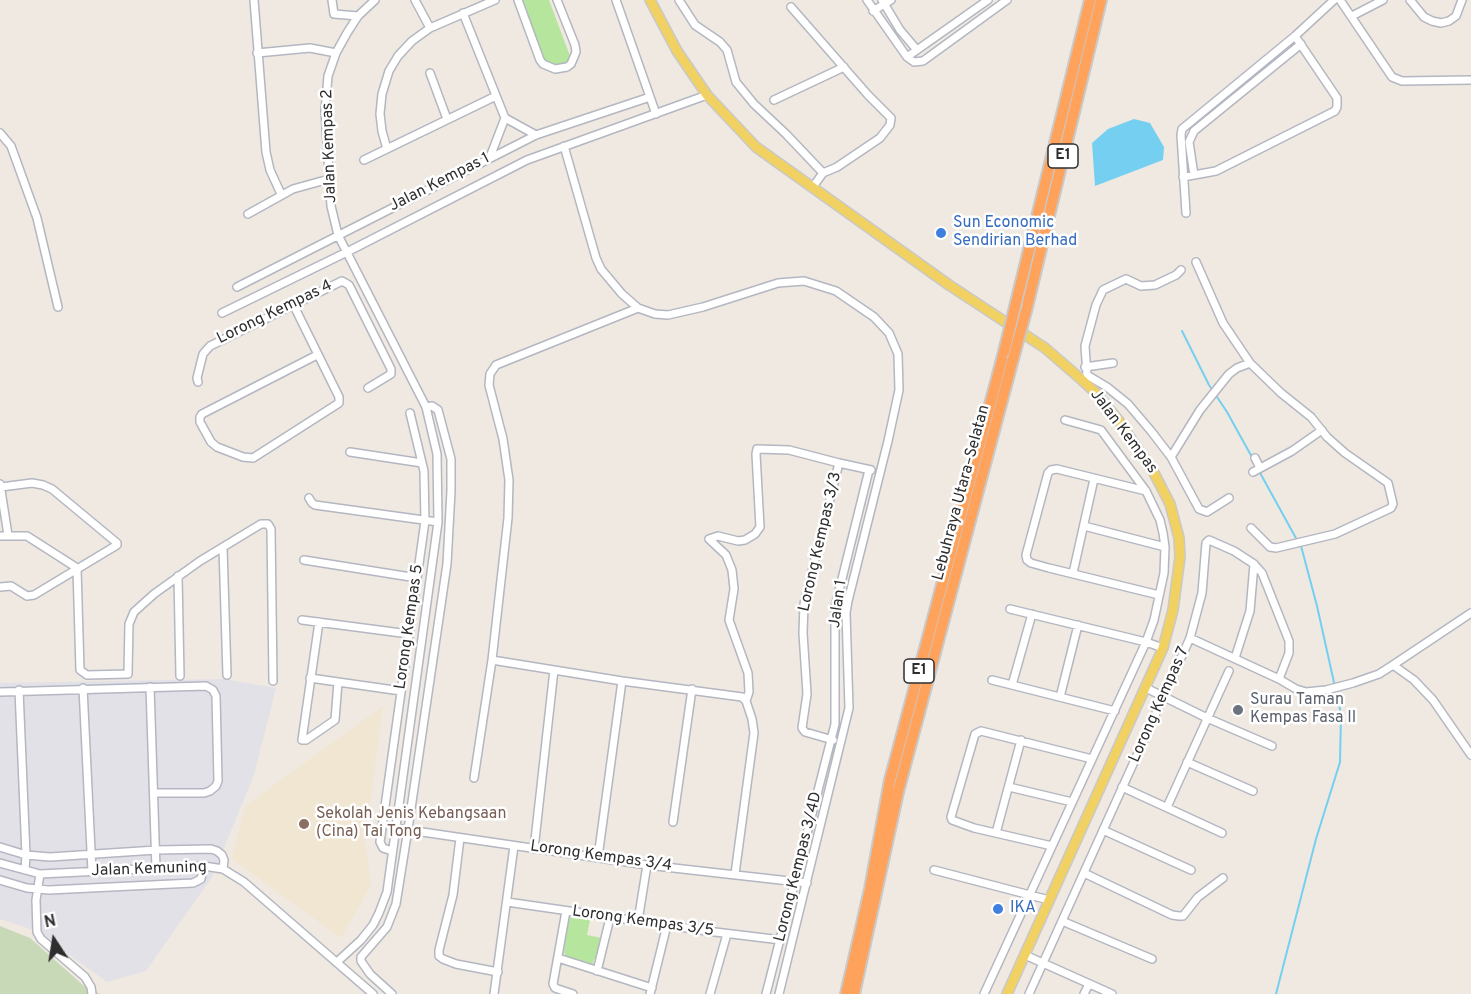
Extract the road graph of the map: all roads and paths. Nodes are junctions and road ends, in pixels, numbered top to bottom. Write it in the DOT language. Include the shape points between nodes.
graph roads {
  1 [pos="254,0"];
  2 [pos="332,0"];
  3 [pos="375,0"];
  4 [pos="415,0"];
  5 [pos="495,0"];
  6 [pos="518,0"];
  7 [pos="557,0"];
  8 [pos="616,0"];
  9 [pos="651,0"];
  10 [pos="679,0"];
  11 [pos="867,0"];
  12 [pos="891,0"];
  13 [pos="987,0"];
  14 [pos="1007,0"];
  15 [pos="1090,0"];
  16 [pos="1101,0"];
  17 [pos="1334,0"];
  18 [pos="1340,0"];
  19 [pos="1383,0"];
  20 [pos="1410,0"];
  21 [pos="1461,0"];
  22 [pos="883,2"];
  23 [pos="791,7"];
  24 [pos="873,11"];
  25 [pos="463,13"];
  26 [pos="358,16"];
  27 [pos="1352,16"];
  28 [pos="430,28"];
  29 [pos="1295,36"];
  30 [pos="1301,44"];
  31 [pos="917,50"];
  32 [pos="336,52"];
  33 [pos="257,53"];
  34 [pos="907,57"];
  35 [pos="844,68"];
  36 [pos="430,73"];
  37 [pos="1471,80"];
  38 [pos="706,95"];
  39 [pos="496,96"];
  40 [pos="650,97"];
  41 [pos="774,100"];
  42 [pos="656,114"];
  43 [pos="505,118"];
  44 [pos="447,119"];
  45 [pos="0,134"];
  46 [pos="536,135"];
  47 [pos="564,146"];
  48 [pos="387,149"];
  49 [pos="490,157"];
  50 [pos="364,160"];
  51 [pos="823,173"];
  52 [pos="1194,176"];
  53 [pos="1184,177"];
  54 [pos="328,179"];
  55 [pos="812,188"];
  56 [pos="281,194"];
  57 [pos="1186,213"];
  58 [pos="248,214"];
  59 [pos="338,235"];
  60 [pos="347,252"];
  61 [pos="1196,261"];
  62 [pos="1181,270"];
  63 [pos="237,287"];
  64 [pos="293,304"];
  65 [pos="58,307"];
  66 [pos="375,307"];
  67 [pos="638,308"];
  68 [pos="222,313"];
  69 [pos="363,313"];
  70 [pos="317,355"];
  71 [pos="1113,363"];
  72 [pos="1250,363"];
  73 [pos="1085,374"];
  74 [pos="198,382"];
  75 [pos="368,388"];
  76 [pos="426,407"];
  77 [pos="410,413"];
  78 [pos="1065,420"];
  79 [pos="1322,430"];
  80 [pos="350,452"];
  81 [pos="1171,458"];
  82 [pos="1255,458"];
  83 [pos="422,463"];
  84 [pos="839,463"];
  85 [pos="1260,468"];
  86 [pos="869,470"];
  87 [pos="1253,472"];
  88 [pos="879,473"];
  89 [pos="1094,479"];
  90 [pos="0,485"];
  91 [pos="1146,491"];
  92 [pos="309,498"];
  93 [pos="1229,498"];
  94 [pos="425,521"];
  95 [pos="438,522"];
  96 [pos="1084,526"];
  97 [pos="1251,528"];
  98 [pos="4,536"];
  99 [pos="1165,546"];
  100 [pos="223,548"];
  101 [pos="304,560"];
  102 [pos="1254,564"];
  103 [pos="77,568"];
  104 [pos="1073,573"];
  105 [pos="178,576"];
  106 [pos="417,579"];
  107 [pos="0,587"];
  108 [pos="1160,595"];
  109 [pos="1010,609"];
  110 [pos="1471,613"];
  111 [pos="1032,614"];
  112 [pos="303,620"];
  113 [pos="319,622"];
  114 [pos="1078,626"];
  115 [pos="409,634"];
  116 [pos="1190,638"];
  117 [pos="1146,642"];
  118 [pos="1163,648"];
  119 [pos="1235,658"];
  120 [pos="492,660"];
  121 [pos="1393,665"];
  122 [pos="554,670"];
  123 [pos="1229,671"];
  124 [pos="227,675"];
  125 [pos="180,676"];
  126 [pos="310,678"];
  127 [pos="1279,679"];
  128 [pos="992,680"];
  129 [pos="273,681"];
  130 [pos="622,681"];
  131 [pos="338,682"];
  132 [pos="1012,685"];
  133 [pos="150,687"];
  134 [pos="83,688"];
  135 [pos="1146,688"];
  136 [pos="692,689"];
  137 [pos="19,690"];
  138 [pos="401,691"];
  139 [pos="0,692"];
  140 [pos="1060,697"];
  141 [pos="1164,697"];
  142 [pos="746,701"];
  143 [pos="1115,711"];
  144 [pos="1207,718"];
  145 [pos="831,740"];
  146 [pos="1021,740"];
  147 [pos="841,743"];
  148 [pos="1272,746"];
  149 [pos="1471,755"];
  150 [pos="1092,759"];
  151 [pos="1187,762"];
  152 [pos="474,778"];
  153 [pos="1009,787"];
  154 [pos="1122,787"];
  155 [pos="1253,791"];
  156 [pos="154,793"];
  157 [pos="1072,802"];
  158 [pos="1167,807"];
  159 [pos="673,822"];
  160 [pos="395,828"];
  161 [pos="408,830"];
  162 [pos="1103,830"];
  163 [pos="996,833"];
  164 [pos="1222,833"];
  165 [pos="460,838"];
  166 [pos="514,846"];
  167 [pos="1052,846"];
  168 [pos="0,847"];
  169 [pos="534,849"];
  170 [pos="156,850"];
  171 [pos="392,851"];
  172 [pos="91,854"];
  173 [pos="26,855"];
  174 [pos="598,857"];
  175 [pos="0,864"];
  176 [pos="647,865"];
  177 [pos="204,866"];
  178 [pos="223,868"];
  179 [pos="156,869"];
  180 [pos="25,870"];
  181 [pos="934,870"];
  182 [pos="1191,870"];
  183 [pos="92,871"];
  184 [pos="114,871"];
  185 [pos="1084,873"];
  186 [pos="40,874"];
  187 [pos="735,874"];
  188 [pos="1223,878"];
  189 [pos="0,880"];
  190 [pos="795,882"];
  191 [pos="807,883"];
  192 [pos="114,887"];
  193 [pos="37,889"];
  194 [pos="1031,895"];
  195 [pos="1049,900"];
  196 [pos="507,902"];
  197 [pos="566,911"];
  198 [pos="610,918"];
  199 [pos="638,921"];
  200 [pos="1062,921"];
  201 [pos="667,925"];
  202 [pos="727,934"];
  203 [pos="780,940"];
  204 [pos="1025,954"];
  205 [pos="558,958"];
  206 [pos="1152,959"];
  207 [pos="337,962"];
  208 [pos="1043,962"];
  209 [pos="597,971"];
  210 [pos="498,972"];
  211 [pos="1089,984"];
  212 [pos="651,991"];
  213 [pos="92,994"];
  214 [pos="373,994"];
  215 [pos="392,994"];
  216 [pos="494,994"];
  217 [pos="573,994"];
  218 [pos="710,994"];
  219 [pos="766,994"];
  220 [pos="780,994"];
  221 [pos="846,994"];
  222 [pos="854,994"];
  223 [pos="984,994"];
  224 [pos="1007,994"];
  225 [pos="1029,994"];
  226 [pos="1083,994"];
  227 [pos="1112,994"];
  1 -- 33 [label="street"];
  2 -- 26 [label="street" via="334,14"];
  3 -- 26 [label="street, Jalan Kempas 2"];
  4 -- 28 [label="street"];
  5 -- 25 [label="street"];
  6 -- 7 [label="street" via="540,60 555,69 572,64 576,52"];
  8 -- 40 [label="street"];
  9 -- 38 [label="main road, Jalan Kempas" via="677,51"];
  10 -- 51 [label="street" via="695,25 727,50 736,82 754,104"];
  11 -- 24 [label="street"];
  12 -- 22 [label="street"];
  13 -- 31 [label="street"];
  14 -- 34 [label="street" via="923,61 914,62"];
  15 -- 221 [label="highway, Lebuhraya Utara–Selatan / E1, bridge" via="1004,352 890,780"];
  16 -- 222 [label="highway, Lebuhraya Utara–Selatan / E1, bridge" via="1026,311 898,792"];
  17 -- 29 [label="street"];
  18 -- 27 [label="street"];
  19 -- 27 [label="street"];
  20 -- 21 [label="street" via="1424,17 1440,22 1456,16"];
  22 -- 24 [label="street"];
  22 -- 31 [label="street"];
  23 -- 35 [label="street"];
  24 -- 34 [label="street"];
  25 -- 28 [label="street"];
  25 -- 39 [label="street"];
  26 -- 32 [label="street, Jalan Kempas 2"];
  27 -- 37 [label="street" via="1397,80"];
  28 -- 48 [label="street" via="412,41 389,71 380,114"];
  29 -- 30 [label="street"];
  29 -- 53 [label="street" via="1182,129"];
  30 -- 52 [label="street" via="1194,131 1189,142"];
  30 -- 52 [label="street" via="1337,98 1335,111 1216,171"];
  31 -- 34 [label="street"];
  32 -- 33 [label="street" via="310,48"];
  32 -- 54 [label="street, Jalan Kempas 2" via="326,92"];
  33 -- 56 [label="street" via="266,152"];
  35 -- 41 [label="street"];
  35 -- 51 [label="street" via="891,120 880,138"];
  36 -- 44 [label="street"];
  38 -- 42 [label="street"];
  38 -- 55 [label="main road, Jalan Kempas" via="756,147"];
  39 -- 43 [label="street"];
  39 -- 44 [label="street"];
  40 -- 42 [label="street"];
  40 -- 46 [label="street, Jalan Kempas 1"];
  42 -- 47 [label="street"];
  43 -- 46 [label="street"];
  43 -- 49 [label="street"];
  44 -- 48 [label="street"];
  45 -- 65 [label="street" via="11,146 37,218"];
  46 -- 49 [label="street, Jalan Kempas 1"];
  47 -- 60 [label="street" via="526,159"];
  47 -- 67 [label="street" via="596,258 622,294"];
  48 -- 50 [label="street"];
  49 -- 59 [label="street, Jalan Kempas 1"];
  51 -- 55 [label="street"];
  52 -- 53 [label="street"];
  53 -- 57 [label="street"];
  54 -- 56 [label="street"];
  54 -- 59 [label="street, Jalan Kempas 2"];
  55 -- 73 [label="main road, Jalan Kempas" via="949,285"];
  56 -- 58 [label="street"];
  59 -- 60 [label="street, Jalan Kempas 2"];
  59 -- 63 [label="street, Jalan Kempas 1"];
  60 -- 66 [label="street, Jalan Kempas 2"];
  60 -- 68 [label="street"];
  61 -- 72 [label="street" via="1223,323"];
  62 -- 73 [label="street" via="1155,285 1141,286 1126,279 1103,290 1085,346"];
  64 -- 69 [label="street, Lorong Kempas 4" via="342,281 349,285"];
  64 -- 70 [label="street"];
  64 -- 74 [label="street, Lorong Kempas 4" via="207,348"];
  66 -- 69 [label="street"];
  66 -- 76 [label="street, Jalan Kempas 2"];
  67 -- 88 [label="street" via="655,314 680,313 790,281 818,284 836,291 883,324 898,354 899,390"];
  67 -- 120 [label="street" via="496,366 490,374 489,386 509,480"];
  69 -- 75 [label="street, Lorong Kempas 4" via="392,372"];
  70 -- 70 [label="street" via="339,397 338,406 253,458 211,442 200,417"];
  71 -- 73 [label="street"];
  72 -- 79 [label="street"];
  72 -- 81 [label="street" via="1233,370 1211,396"];
  73 -- 81 [label="street" via="1128,404"];
  73 -- 118 [label="main road, Jalan Kempas" via="1143,455 1164,490 1176,522 1180,548 1178,582"];
  76 -- 95 [label="street" via="437,454"];
  76 -- 161 [label="street" via="435,407 441,416 451,459 451,491 447,564"];
  77 -- 83 [label="street, Lorong Kempas 5"];
  78 -- 91 [label="street" via="1101,430"];
  79 -- 85 [label="street"];
  79 -- 97 [label="street" via="1345,453 1388,483 1393,506 1335,534 1276,548"];
  80 -- 83 [label="street"];
  81 -- 93 [label="street" via="1201,511 1208,512"];
  82 -- 85 [label="street"];
  83 -- 94 [label="street, Lorong Kempas 5"];
  84 -- 86 [label="street, Lorong Kempas 3/3"];
  84 -- 142 [label="street" via="789,450 757,449 760,527 745,540 718,536 709,539 726,555 732,570 734,589 729,620 748,673"];
  84 -- 145 [label="street, Lorong Kempas 3/3" via="804,604 803,633 807,694 802,728"];
  85 -- 87 [label="street"];
  86 -- 88 [label="street, Lorong Kempas 3/3"];
  86 -- 145 [label="street, Jalan 1" via="835,607 836,715"];
  88 -- 147 [label="street" via="846,613 849,708"];
  89 -- 91 [label="street"];
  89 -- 96 [label="street"];
  89 -- 104 [label="street" via="1057,469 1048,473 1026,555 1027,560"];
  90 -- 98 [label="street"];
  90 -- 103 [label="street" via="43,484 116,541 117,545"];
  91 -- 99 [label="street" via="1160,520"];
  92 -- 94 [label="street" via="315,505"];
  94 -- 95 [label="street"];
  94 -- 106 [label="street, Lorong Kempas 5"];
  95 -- 160 [label="street"];
  96 -- 99 [label="street"];
  96 -- 104 [label="street"];
  98 -- 103 [label="street" via="27,536"];
  99 -- 108 [label="street"];
  100 -- 105 [label="street"];
  100 -- 124 [label="street"];
  100 -- 129 [label="street" via="261,524 268,524 271,529"];
  101 -- 106 [label="street"];
  102 -- 116 [label="street, Lorong Kempas 7" via="1207,541 1202,593"];
  102 -- 119 [label="street" via="1250,611"];
  102 -- 127 [label="street" via="1264,578 1290,647"];
  103 -- 105 [label="street" via="80,667 87,675 128,674 132,616"];
  103 -- 107 [label="street" via="30,596 10,586"];
  104 -- 108 [label="street"];
  105 -- 125 [label="street"];
  106 -- 115 [label="street, Lorong Kempas 5"];
  108 -- 117 [label="street"];
  109 -- 111 [label="street"];
  110 -- 121 [label="street"];
  111 -- 114 [label="street"];
  111 -- 132 [label="street"];
  112 -- 113 [label="street"];
  113 -- 115 [label="street"];
  113 -- 126 [label="street"];
  114 -- 117 [label="street"];
  114 -- 140 [label="street"];
  115 -- 138 [label="street, Lorong Kempas 5"];
  116 -- 119 [label="street"];
  116 -- 141 [label="street, Lorong Kempas 7"];
  117 -- 118 [label="street"];
  117 -- 143 [label="street"];
  118 -- 135 [label="main road, Jalan Kempas"];
  119 -- 127 [label="street"];
  120 -- 122 [label="street"];
  120 -- 152 [label="street"];
  121 -- 127 [label="street" via="1379,674 1326,690 1299,690"];
  121 -- 149 [label="street" via="1432,700"];
  122 -- 130 [label="street"];
  122 -- 169 [label="street"];
  123 -- 144 [label="street"];
  126 -- 131 [label="street"];
  126 -- 131 [label="street" via="304,740 335,720"];
  128 -- 132 [label="street"];
  130 -- 136 [label="street"];
  130 -- 174 [label="street"];
  131 -- 138 [label="street"];
  132 -- 140 [label="street"];
  133 -- 134 [label="street"];
  133 -- 156 [label="street"];
  133 -- 156 [label="street" via="206,686 216,696 216,786 204,793"];
  134 -- 137 [label="street"];
  134 -- 172 [label="street"];
  135 -- 141 [label="street"];
  135 -- 195 [label="main road, Jalan Kempas"];
  136 -- 142 [label="street" via="737,695"];
  136 -- 159 [label="street"];
  137 -- 139 [label="street"];
  137 -- 173 [label="street"];
  138 -- 171 [label="street, Lorong Kempas 5" via="380,842"];
  140 -- 143 [label="street"];
  141 -- 144 [label="street"];
  141 -- 154 [label="street, Lorong Kempas 7"];
  142 -- 187 [label="street" via="754,733"];
  143 -- 150 [label="street"];
  144 -- 148 [label="street"];
  144 -- 151 [label="street"];
  145 -- 147 [label="street, Lorong Kempas 3/3"];
  145 -- 190 [label="street, Lorong Kempas 3/4D"];
  146 -- 150 [label="street"];
  146 -- 153 [label="street"];
  146 -- 163 [label="street" via="978,731 957,796 952,820"];
  147 -- 191 [label="street"];
  150 -- 157 [label="street"];
  151 -- 155 [label="street"];
  151 -- 158 [label="street"];
  153 -- 157 [label="street"];
  153 -- 163 [label="street"];
  154 -- 158 [label="street"];
  154 -- 162 [label="street, Lorong Kempas 7"];
  156 -- 170 [label="street"];
  157 -- 167 [label="street"];
  158 -- 164 [label="street"];
  160 -- 161 [label="street, Lorong Kempas 3/4"];
  160 -- 171 [label="street"];
  161 -- 165 [label="street, Lorong Kempas 3/4"];
  161 -- 215 [label="street" via="393,912 382,933 361,957 364,968"];
  162 -- 182 [label="street"];
  162 -- 185 [label="street, Lorong Kempas 7"];
  163 -- 167 [label="street"];
  165 -- 166 [label="street, Lorong Kempas 3/4"];
  165 -- 210 [label="street" via="453,895 439,956"];
  166 -- 169 [label="street, Lorong Kempas 3/4"];
  166 -- 196 [label="street"];
  167 -- 194 [label="street"];
  168 -- 173 [label="street"];
  169 -- 174 [label="street, Lorong Kempas 3/4"];
  170 -- 172 [label="street"];
  170 -- 178 [label="street" via="218,851 224,860"];
  170 -- 179 [label="street"];
  171 -- 207 [label="street" via="387,892 379,913 361,940"];
  172 -- 173 [label="street"];
  172 -- 183 [label="street"];
  173 -- 180 [label="street"];
  174 -- 176 [label="street, Lorong Kempas 3/4"];
  175 -- 180 [label="street, Jalan Kemuning"];
  176 -- 187 [label="street, Lorong Kempas 3/4"];
  176 -- 199 [label="street"];
  177 -- 178 [label="street, Jalan Kemuning"];
  177 -- 179 [label="street, Jalan Kemuning"];
  177 -- 192 [label="street" via="196,883"];
  178 -- 207 [label="street, Jalan Kemuning"];
  179 -- 184 [label="street, Jalan Kemuning"];
  180 -- 186 [label="street, Jalan Kemuning"];
  181 -- 194 [label="street"];
  183 -- 184 [label="street, Jalan Kemuning"];
  183 -- 186 [label="street, Jalan Kemuning"];
  184 -- 192 [label="street"];
  185 -- 188 [label="street" via="1179,916"];
  185 -- 200 [label="street, Lorong Kempas 7"];
  186 -- 193 [label="street"];
  187 -- 190 [label="street, Lorong Kempas 3/4"];
  189 -- 193 [label="street"];
  190 -- 191 [label="street, Lorong Kempas 3/4"];
  190 -- 203 [label="street, Lorong Kempas 3/4D"];
  191 -- 220 [label="street"];
  192 -- 193 [label="street"];
  193 -- 213 [label="street" via="37,932 85,977"];
  194 -- 195 [label="street"];
  194 -- 223 [label="street"];
  195 -- 204 [label="main road, Jalan Kempas"];
  196 -- 197 [label="street, Lorong Kempas 3/5"];
  196 -- 210 [label="street"];
  197 -- 198 [label="street, Lorong Kempas 3/5"];
  197 -- 205 [label="street"];
  198 -- 199 [label="street, Lorong Kempas 3/5"];
  198 -- 209 [label="street"];
  199 -- 201 [label="street, Lorong Kempas 3/5"];
  200 -- 206 [label="street"];
  200 -- 208 [label="street, Lorong Kempas 7"];
  201 -- 202 [label="street, Lorong Kempas 3/5"];
  201 -- 212 [label="street"];
  202 -- 203 [label="street, Lorong Kempas 3/5"];
  202 -- 218 [label="street"];
  203 -- 219 [label="street, Lorong Kempas 3/4D"];
  204 -- 208 [label="street"];
  204 -- 224 [label="main road, Jalan Kempas"];
  205 -- 209 [label="street"];
  205 -- 217 [label="street" via="555,988"];
  207 -- 214 [label="street, Jalan Kemuning"];
  208 -- 211 [label="street"];
  208 -- 225 [label="street, Lorong Kempas 7"];
  209 -- 212 [label="street"];
  210 -- 216 [label="street"];
  211 -- 226 [label="street"];
  211 -- 227 [label="street"];
}
